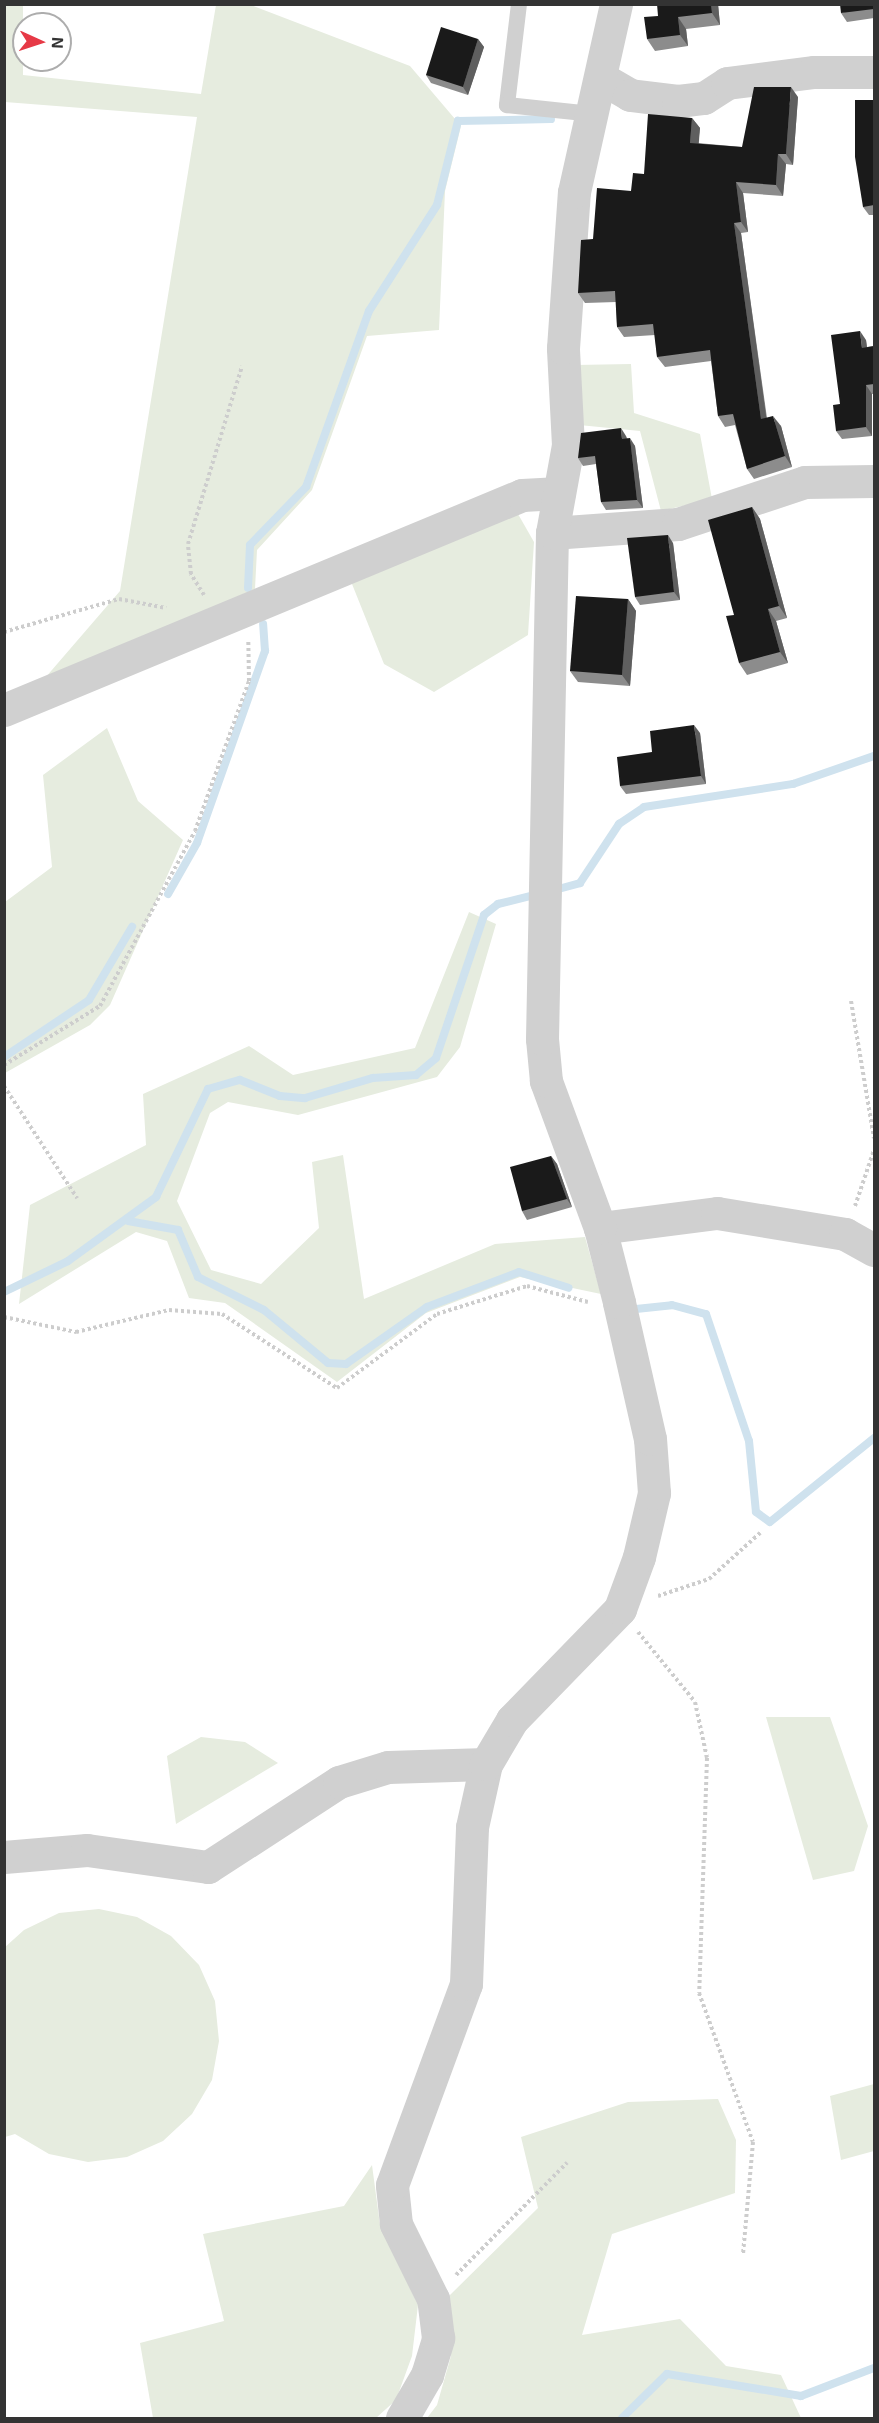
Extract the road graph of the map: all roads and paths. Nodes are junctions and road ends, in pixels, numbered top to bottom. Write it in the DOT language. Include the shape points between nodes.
graph roads {
  1 [pos="519,4"];
  2 [pos="616,4"];
  3 [pos="874,72"];
  4 [pos="601,78"];
  5 [pos="592,114"];
  6 [pos="242,366"];
  7 [pos="874,481"];
  8 [pos="559,493"];
  9 [pos="552,533"];
  10 [pos="233,613"];
  11 [pos="4,632"];
  12 [pos="4,710"];
  13 [pos="851,1001"];
  14 [pos="4,1065"];
  15 [pos="4,1086"];
  16 [pos="874,1138"];
  17 [pos="874,1150"];
  18 [pos="77,1198"];
  19 [pos="600,1228"];
  20 [pos="845,1234"];
  21 [pos="874,1250"];
  22 [pos="619,1302"];
  23 [pos="4,1317"];
  24 [pos="760,1533"];
  25 [pos="620,1610"];
  26 [pos="486,1764"];
  27 [pos="4,1857"];
  28 [pos="567,2163"];
  29 [pos="743,2255"];
  30 [pos="432,2299"];
  31 [pos="402,2418"];
  1 -- 5 [label="lane" via="507,105"];
  2 -- 4 [label="street"];
  3 -- 4 [label="street" via="814,72 727,83 704,98 678,101 630,95"];
  4 -- 5 [label="street"];
  5 -- 8 [label="street" via="574,192 563,348 568,445"];
  6 -- 10 [label="path" via="188,544 191,574"];
  7 -- 9 [label="street" via="805,482 678,524"];
  8 -- 9 [label="street"];
  8 -- 10 [label="street" via="522,495"];
  9 -- 19 [label="street" via="545,862 546,1081"];
  10 -- 11 [label="path" via="119,599"];
  10 -- 12 [label="street"];
  10 -- 14 [label="path" via="249,681 195,831 100,1006"];
  13 -- 16 [label="path"];
  15 -- 18 [label="path"];
  17 -- 20 [label="path"];
  19 -- 20 [label="street" via="717,1213"];
  19 -- 22 [label="street"];
  20 -- 21 [label="street"];
  22 -- 23 [label="path" via="583,1302 528,1286 437,1314 337,1388 222,1314 169,1310 76,1332"];
  22 -- 25 [label="street" via="650,1439 654,1492 639,1557"];
  24 -- 25 [label="path" via="709,1579"];
  25 -- 26 [label="street" via="512,1720"];
  25 -- 29 [label="path" via="695,1702 707,1758 699,1993 753,2142"];
  26 -- 27 [label="street" via="388,1767 339,1782 208,1867 87,1850"];
  26 -- 30 [label="street" via="472,1827 466,1984 392,2185 396,2224"];
  28 -- 30 [label="path"];
  30 -- 31 [label="street" via="438,2338 427,2375"];
}
